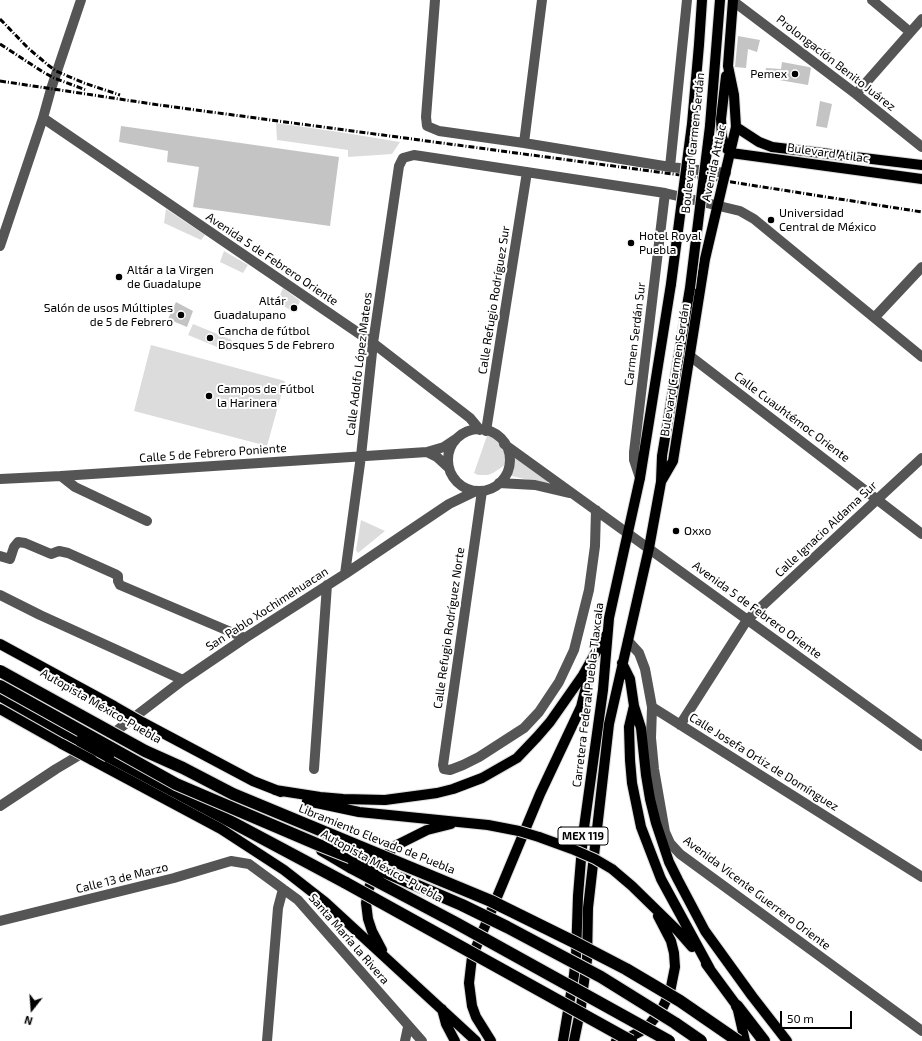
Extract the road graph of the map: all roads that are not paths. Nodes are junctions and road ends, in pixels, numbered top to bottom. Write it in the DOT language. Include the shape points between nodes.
graph roads {
  1 [pos="81,0"];
  2 [pos="435,0"];
  3 [pos="542,0"];
  4 [pos="687,0"];
  5 [pos="702,0"];
  6 [pos="720,0"];
  7 [pos="733,0"];
  8 [pos="872,0"];
  9 [pos="922,18"];
  10 [pos="910,32"];
  11 [pos="728,66"];
  12 [pos="856,94"];
  13 [pos="43,118"];
  14 [pos="736,127"];
  15 [pos="524,143"];
  16 [pos="922,147"];
  17 [pos="731,153"];
  18 [pos="922,165"];
  19 [pos="670,166"];
  20 [pos="527,172"];
  21 [pos="726,173"];
  22 [pos="922,179"];
  23 [pos="665,193"];
  24 [pos="718,205"];
  25 [pos="0,246"];
  26 [pos="705,259"];
  27 [pos="922,267"];
  28 [pos="671,284"];
  29 [pos="690,288"];
  30 [pos="875,317"];
  31 [pos="373,343"];
  32 [pos="690,356"];
  33 [pos="922,357"];
  34 [pos="483,430"];
  35 [pos="456,439"];
  36 [pos="504,444"];
  37 [pos="427,452"];
  38 [pos="360,456"];
  39 [pos="922,458"];
  40 [pos="449,468"];
  41 [pos="61,476"];
  42 [pos="640,478"];
  43 [pos="0,479"];
  44 [pos="456,481"];
  45 [pos="661,482"];
  46 [pos="499,483"];
  47 [pos="479,491"];
  48 [pos="577,495"];
  49 [pos="877,499"];
  50 [pos="449,504"];
  51 [pos="596,510"];
  52 [pos="147,521"];
  53 [pos="628,534"];
  54 [pos="922,534"];
  55 [pos="649,548"];
  56 [pos="0,556"];
  57 [pos="345,574"];
  58 [pos="327,585"];
  59 [pos="0,595"];
  60 [pos="747,620"];
  61 [pos="608,630"];
  62 [pos="245,638"];
  63 [pos="628,642"];
  64 [pos="0,644"];
  65 [pos="593,659"];
  66 [pos="622,663"];
  67 [pos="0,664"];
  68 [pos="0,671"];
  69 [pos="183,680"];
  70 [pos="0,686"];
  71 [pos="0,696"];
  72 [pos="634,706"];
  73 [pos="652,707"];
  74 [pos="0,709"];
  75 [pos="680,725"];
  76 [pos="922,746"];
  77 [pos="314,769"];
  78 [pos="274,790"];
  79 [pos="0,806"];
  80 [pos="468,822"];
  81 [pos="249,864"];
  82 [pos="922,877"];
  83 [pos="307,887"];
  84 [pos="283,889"];
  85 [pos="298,900"];
  86 [pos="650,905"];
  87 [pos="0,921"];
  88 [pos="387,959"];
  89 [pos="710,969"];
  90 [pos="737,1006"];
  91 [pos="442,1009"];
  92 [pos="408,1027"];
  93 [pos="922,1032"];
  94 [pos="267,1041"];
  95 [pos="405,1041"];
  96 [pos="422,1041"];
  97 [pos="456,1041"];
  98 [pos="476,1041"];
  99 [pos="490,1041"];
  100 [pos="563,1041"];
  101 [pos="574,1041"];
  102 [pos="616,1041"];
  103 [pos="632,1041"];
  104 [pos="669,1041"];
  105 [pos="701,1041"];
  106 [pos="738,1041"];
  107 [pos="745,1041"];
  108 [pos="764,1041"];
  109 [pos="787,1041"];
  1 -- 13 [label="street"];
  2 -- 15 [label="street" via="427,126 439,131"];
  3 -- 15 [label="street"];
  4 -- 19 [label="street"];
  5 -- 28 [label="main road, Boulevard Carmen Serdán, bridge" via="692,124"];
  6 -- 29 [label="main road, Boulevard Carmen Serdán, bridge" via="710,126"];
  7 -- 11 [label="main road, Avenida Attlac"];
  7 -- 12 [label="street, Prolongación Benito Juárez"];
  8 -- 10 [label="street"];
  9 -- 10 [label="street"];
  10 -- 12 [label="street"];
  11 -- 14 [label="main road, Avenida Attlac" via="734,95"];
  11 -- 17 [label="main road" via="721,119 722,137"];
  12 -- 16 [label="street, Prolongación Benito Juárez"];
  13 -- 25 [label="street"];
  13 -- 31 [label="street, Avenida 5 de Febrero Oriente"];
  14 -- 17 [label="main road, Avenida Attlac"];
  14 -- 18 [label="main road, Bulevard Atilac" via="772,147"];
  15 -- 19 [label="street"];
  17 -- 21 [label="main road, Avenida Attlac"];
  17 -- 22 [label="main road, Bulevard Atilac"];
  19 -- 21 [label="street"];
  20 -- 23 [label="street"];
  20 -- 31 [label="street, Calle Adolfo López Mateos" via="414,155 403,158 399,166"];
  20 -- 34 [label="street, Calle Refugio Rodríguez Sur"];
  21 -- 24 [label="main road, Avenida Attlac"];
  23 -- 24 [label="street"];
  23 -- 42 [label="street, Carmen Serdán Sur" via="634,452"];
  24 -- 26 [label="main road, Avenida Attlac"];
  24 -- 30 [label="street" via="740,211 754,219"];
  26 -- 32 [label="main road, Bulevard Carmen Serdán"];
  27 -- 30 [label="street"];
  28 -- 42 [label="main road, Carretera Federal Puebla-Tlaxcala"];
  29 -- 45 [label="main road, Carretera Federal Puebla-Tlaxcala" via="662,456"];
  30 -- 33 [label="street"];
  31 -- 34 [label="street, Avenida 5 de Febrero Oriente"];
  31 -- 38 [label="street, Calle Adolfo López Mateos"];
  32 -- 45 [label="main road, Bulevard Carmen Serdán" via="673,461"];
  32 -- 49 [label="street, Calle Cuauhtémoc Oriente"];
  34 -- 35 [label="street" via="466,432"];
  34 -- 36 [label="street" via="496,436"];
  35 -- 37 [label="street, Calle 5 de Febrero Poniente" via="444,447"];
  35 -- 40 [label="street" via="449,452"];
  36 -- 46 [label="street" via="508,452 509,465"];
  36 -- 48 [label="street, Avenida 5 de Febrero Oriente"];
  37 -- 38 [label="street, Calle 5 de Febrero Poniente"];
  37 -- 40 [label="street"];
  38 -- 41 [label="street, Calle 5 de Febrero Poniente"];
  38 -- 57 [label="street, Calle Adolfo López Mateos"];
  39 -- 49 [label="street, Calle Ignacio Aldama Sur"];
  40 -- 44 [label="street"];
  41 -- 43 [label="street, Calle 5 de Febrero Poniente"];
  41 -- 52 [label="street" via="75,487"];
  42 -- 53 [label="main road, Carretera Federal Puebla-Tlaxcala"];
  44 -- 47 [label="street" via="466,489"];
  44 -- 50 [label="street"];
  45 -- 55 [label="main road, Carretera Federal Puebla-Tlaxcala"];
  46 -- 47 [label="street"];
  46 -- 48 [label="street, Avenida 5 de Febrero Oriente" via="535,485"];
  47 -- 50 [label="street, San Pablo Xochimehuacan"];
  47 -- 51 [label="street, Calle Refugio Rodríguez Norte" via="443,764 444,769 450,770 495,748 524,728 539,712 559,682 574,650 590,590"];
  48 -- 51 [label="street, Avenida 5 de Febrero Oriente"];
  49 -- 54 [label="street, Calle Cuauhtémoc Oriente"];
  49 -- 60 [label="street, Calle Ignacio Aldama Sur"];
  50 -- 57 [label="street, San Pablo Xochimehuacan"];
  51 -- 53 [label="street, Avenida 5 de Febrero Oriente"];
  53 -- 55 [label="street, Avenida 5 de Febrero Oriente"];
  53 -- 61 [label="main road, Carretera Federal Puebla-Tlaxcala"];
  55 -- 60 [label="street, Avenida 5 de Febrero Oriente"];
  55 -- 63 [label="main road, Carretera Federal Puebla-Tlaxcala"];
  56 -- 62 [label="street" via="10,559 18,542 51,554 59,551 68,553 115,574 120,585"];
  57 -- 58 [label="street, San Pablo Xochimehuacan"];
  58 -- 62 [label="street, San Pablo Xochimehuacan"];
  58 -- 77 [label="street"];
  59 -- 69 [label="street"];
  60 -- 75 [label="street, Calle Ignacio Aldama Sur"];
  60 -- 76 [label="street, Avenida 5 de Febrero Oriente"];
  61 -- 65 [label="main road"];
  61 -- 100 [label="main road, Carretera Federal Puebla-Tlaxcala / MEX 119" via="603,690 583,834 574,975"];
  62 -- 69 [label="street, San Pablo Xochimehuacan"];
  63 -- 66 [label="main road, Carretera Federal Puebla-Tlaxcala"];
  63 -- 73 [label="street" via="638,653 645,669"];
  64 -- 78 [label="main road, bridge" via="142,722"];
  65 -- 78 [label="main road" via="550,722 517,758 468,784 437,793 385,800 336,799"];
  65 -- 99 [label="main road" via="581,707 540,794 472,957 469,983 472,1006"];
  66 -- 72 [label="main road" via="630,679"];
  66 -- 101 [label="main road, Carretera Federal Puebla-Tlaxcala / MEX 119" via="609,724 588,908 587,960"];
  67 -- 104 [label="highway, Autopista México-Puebla, bridge" via="352,868 470,930"];
  68 -- 106 [label="highway, Libramiento Elevado de Puebla, bridge" via="145,751 233,794 491,901 565,938 626,969 680,1001"];
  69 -- 79 [label="street, San Pablo Xochimehuacan" via="103,741"];
  70 -- 105 [label="highway, bridge" via="176,784 362,862 507,927 602,977"];
  71 -- 103 [label="highway, bridge"];
  72 -- 89 [label="main road" via="629,727 630,760 632,783 642,827 661,879"];
  72 -- 109 [label="main road" via="641,728 654,817 675,874 705,931"];
  73 -- 75 [label="street, Calle Josefa Ortiz de Domínguez"];
  73 -- 93 [label="street, Avenida Vicente Guerrero Oriente" via="654,769 665,832 670,843 680,854"];
  74 -- 83 [label="main road, bridge" via="221,829"];
  75 -- 82 [label="street, Calle Josefa Ortiz de Domínguez"];
  78 -- 80 [label="main road" via="308,801 359,812"];
  80 -- 86 [label="main road, bridge" via="519,830 595,859 612,869"];
  80 -- 88 [label="main road" via="440,826 405,840 389,852 374,874 366,903 368,918"];
  81 -- 84 [label="street, Santa María la Rivera"];
  81 -- 87 [label="street, Calle 13 de Marzo" via="231,861 174,878"];
  83 -- 85 [label="street"];
  83 -- 88 [label="main road"];
  84 -- 85 [label="street, Santa María la Rivera"];
  84 -- 94 [label="street" via="278,908"];
  85 -- 92 [label="street, Santa María la Rivera"];
  86 -- 89 [label="main road" via="678,931"];
  86 -- 102 [label="main road" via="663,924 673,947 675,967 672,984 662,1009 649,1025"];
  88 -- 91 [label="main road"];
  89 -- 90 [label="main road"];
  90 -- 107 [label="main road"];
  90 -- 108 [label="highway"];
  91 -- 97 [label="main road" via="446,1024"];
  91 -- 98 [label="main road"];
  92 -- 95 [label="street"];
  92 -- 96 [label="street, Santa María la Rivera"];
}
